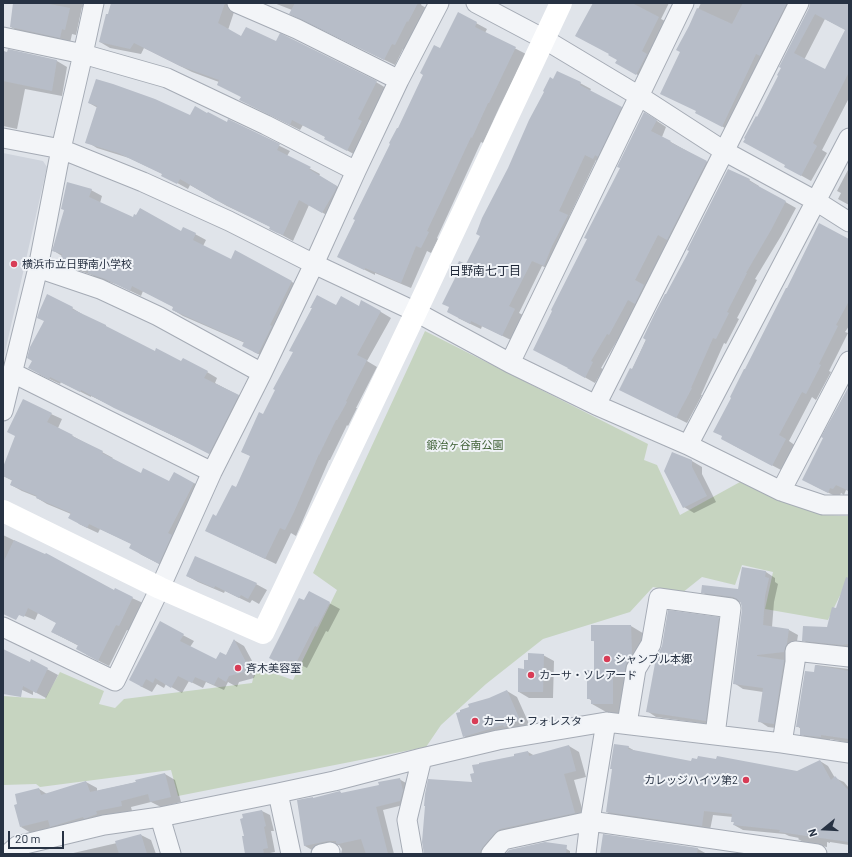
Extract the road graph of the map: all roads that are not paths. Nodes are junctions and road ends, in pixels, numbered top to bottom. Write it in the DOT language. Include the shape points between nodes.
graph roads {
  1 [pos="94,3"];
  2 [pos="237,3"];
  3 [pos="439,3"];
  4 [pos="476,3"];
  5 [pos="561,3"];
  6 [pos="684,3"];
  7 [pos="799,3"];
  8 [pos="3,37"];
  9 [pos="544,39"];
  10 [pos="83,54"];
  11 [pos="399,80"];
  12 [pos="639,96"];
  13 [pos="3,138"];
  14 [pos="849,138"];
  15 [pos="61,149"];
  16 [pos="724,151"];
  17 [pos="356,171"];
  18 [pos="816,201"];
  19 [pos="849,222"];
  20 [pos="314,264"];
  21 [pos="38,268"];
  22 [pos="416,312"];
  23 [pos="849,361"];
  24 [pos="510,363"];
  25 [pos="13,373"];
  26 [pos="262,373"];
  27 [pos="596,405"];
  28 [pos="3,411"];
  29 [pos="688,445"];
  30 [pos="212,472"];
  31 [pos="781,491"];
  32 [pos="849,505"];
  33 [pos="3,511"];
  34 [pos="160,588"];
  35 [pos="3,626"];
  36 [pos="849,657"];
  37 [pos="606,722"];
  38 [pos="626,724"];
  39 [pos="715,735"];
  40 [pos="782,743"];
  41 [pos="849,753"];
  42 [pos="422,758"];
  43 [pos="278,793"];
  44 [pos="160,817"];
  45 [pos="590,821"];
  46 [pos="8,854"];
  47 [pos="171,854"];
  48 [pos="291,854"];
  49 [pos="413,854"];
  50 [pos="491,854"];
  51 [pos="586,854"];
  52 [pos="817,854"];
  1 -- 10 [label="street"];
  2 -- 11 [label="street" via="297,29"];
  3 -- 11 [label="street"];
  4 -- 9 [label="street"];
  5 -- 9 [label="street"];
  6 -- 12 [label="street"];
  7 -- 16 [label="street"];
  8 -- 10 [label="street"];
  9 -- 12 [label="street"];
  9 -- 22 [label="street"];
  10 -- 15 [label="street"];
  10 -- 17 [label="street" via="167,78"];
  11 -- 17 [label="street"];
  12 -- 16 [label="street"];
  12 -- 24 [label="street"];
  13 -- 15 [label="street"];
  14 -- 18 [label="street"];
  15 -- 20 [label="street" via="215,214"];
  15 -- 21 [label="street"];
  16 -- 18 [label="street"];
  16 -- 27 [label="street"];
  17 -- 20 [label="street"];
  18 -- 19 [label="street"];
  18 -- 29 [label="street"];
  20 -- 22 [label="street"];
  20 -- 26 [label="street"];
  21 -- 25 [label="street"];
  21 -- 26 [label="street" via="100,289 126,301"];
  22 -- 24 [label="street"];
  22 -- 34 [label="street" via="263,633"];
  23 -- 31 [label="street"];
  24 -- 27 [label="street"];
  25 -- 28 [label="street"];
  25 -- 30 [label="street"];
  26 -- 30 [label="street"];
  27 -- 29 [label="street"];
  29 -- 31 [label="street"];
  30 -- 34 [label="street"];
  31 -- 32 [label="street" via="823,505"];
  33 -- 34 [label="street"];
  34 -- 35 [label="street" via="115,681"];
  36 -- 40 [label="street" via="795,651"];
  37 -- 38 [label="street"];
  37 -- 42 [label="street" via="498,740"];
  37 -- 45 [label="street"];
  38 -- 39 [label="street"];
  38 -- 39 [label="street" via="636,668 651,644 659,598 731,608"];
  39 -- 40 [label="street"];
  40 -- 41 [label="street"];
  42 -- 43 [label="street"];
  42 -- 49 [label="street" via="406,820"];
  43 -- 44 [label="street"];
  43 -- 48 [label="street"];
  44 -- 46 [label="street" via="104,825 25,844 17,846"];
  44 -- 47 [label="street"];
  45 -- 50 [label="street" via="503,840"];
  45 -- 51 [label="street"];
  45 -- 52 [label="street"];
}
